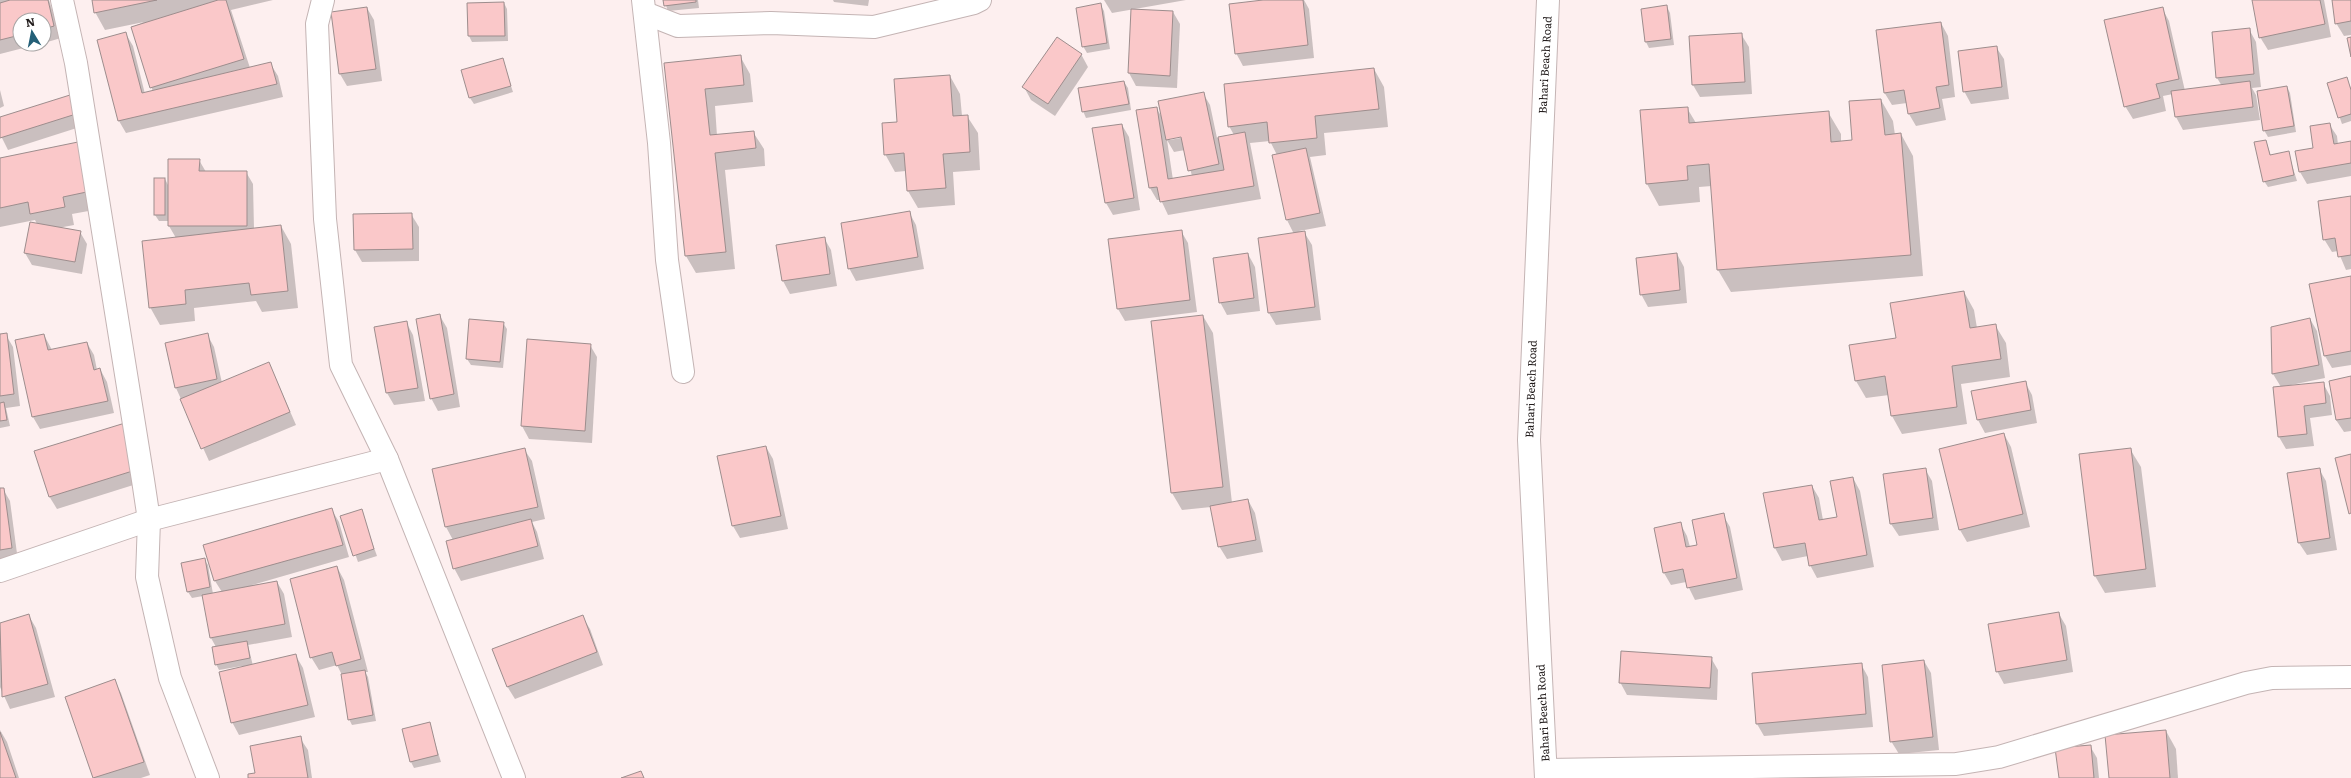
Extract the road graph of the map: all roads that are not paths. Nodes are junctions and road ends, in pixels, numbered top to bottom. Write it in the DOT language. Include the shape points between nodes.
graph roads {
  1 [pos="62,0"];
  2 [pos="308,0"];
  3 [pos="323,0"];
  4 [pos="980,0"];
  5 [pos="1548,0"];
  6 [pos="644,7"];
  7 [pos="317,24"];
  8 [pos="683,372"];
  9 [pos="387,459"];
  10 [pos="149,520"];
  11 [pos="0,570"];
  12 [pos="2351,676"];
  13 [pos="1546,774"];
  14 [pos="208,778"];
  15 [pos="514,778"];
  1 -- 10 [label="street" via="76,63"];
  2 -- 7 [label="street"];
  3 -- 7 [label="street"];
  4 -- 6 [label="street" via="874,27 771,23 678,26"];
  5 -- 13 [label="street, Bahari Beach Road" via="1529,440"];
  6 -- 8 [label="street" via="659,143 667,260"];
  7 -- 9 [label="street" via="325,219 341,365"];
  9 -- 10 [label="street"];
  9 -- 15 [label="street"];
  10 -- 11 [label="street"];
  10 -- 14 [label="street" via="147,577 168,670"];
  12 -- 13 [label="street" via="2272,678 2246,683 1999,757 1956,764"];
}
